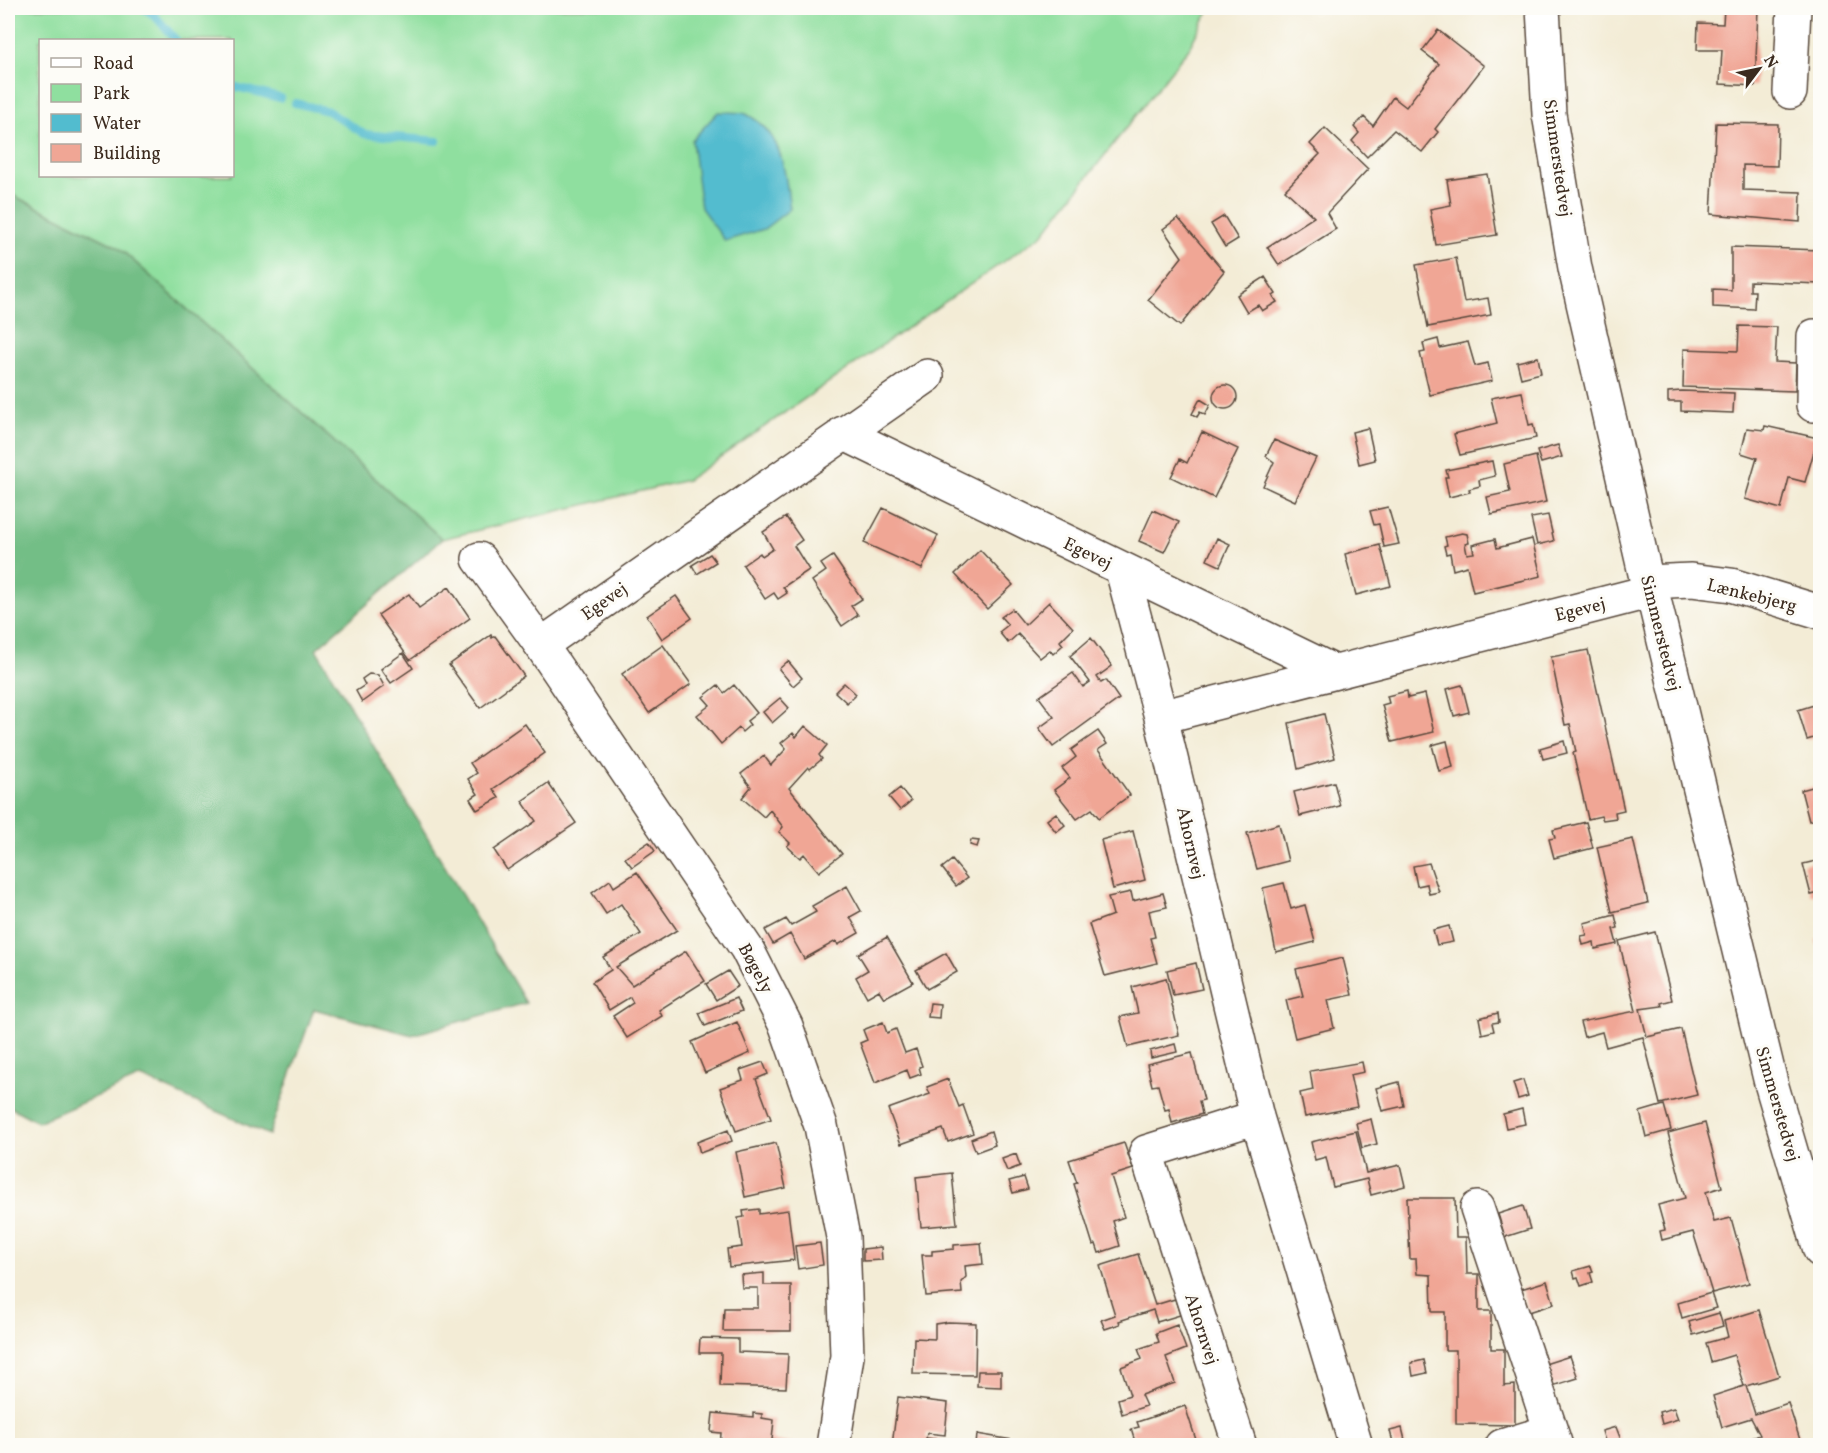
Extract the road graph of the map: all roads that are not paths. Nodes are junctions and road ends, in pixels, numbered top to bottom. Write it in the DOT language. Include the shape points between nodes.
graph roads {
  1 [pos="1543,8"];
  2 [pos="1794,8"];
  3 [pos="1806,42"];
  4 [pos="1790,92"];
  5 [pos="1814,336"];
  6 [pos="927,376"];
  7 [pos="1816,389"];
  8 [pos="843,433"];
  9 [pos="479,559"];
  10 [pos="1122,570"];
  11 [pos="1649,586"];
  12 [pos="1821,612"];
  13 [pos="541,645"];
  14 [pos="1333,671"];
  15 [pos="1161,717"];
  16 [pos="1257,1117"];
  17 [pos="1477,1208"];
  18 [pos="1821,1250"];
  19 [pos="1553,1438"];
  20 [pos="833,1446"];
  21 [pos="1240,1446"];
  22 [pos="1356,1446"];
  23 [pos="1502,1446"];
  1 -- 11 [label="street, Simmerstedvej" via="1549,114 1575,268"];
  2 -- 3 [label="street"];
  3 -- 4 [label="street"];
  5 -- 7 [label="street"];
  6 -- 8 [label="street, Egevej"];
  8 -- 10 [label="street, Egevej"];
  8 -- 13 [label="street, Egevej"];
  9 -- 13 [label="street, Bøgely"];
  10 -- 14 [label="street, Egevej"];
  10 -- 15 [label="street, Ahornvej"];
  11 -- 12 [label="street, Lænkebjerg" via="1692,580 1731,585"];
  11 -- 14 [label="street, Egevej"];
  11 -- 18 [label="street, Simmerstedvej" via="1771,1083"];
  13 -- 20 [label="street, Bøgely" via="747,949 786,1026 821,1126 843,1237 847,1356"];
  14 -- 15 [label="street, Egevej"];
  15 -- 16 [label="street, Ahornvej"];
  16 -- 21 [label="street, Ahornvej" via="1146,1152"];
  16 -- 22 [label="street, Ahornvej"];
  17 -- 19 [label="street"];
  19 -- 23 [label="street"];
}
